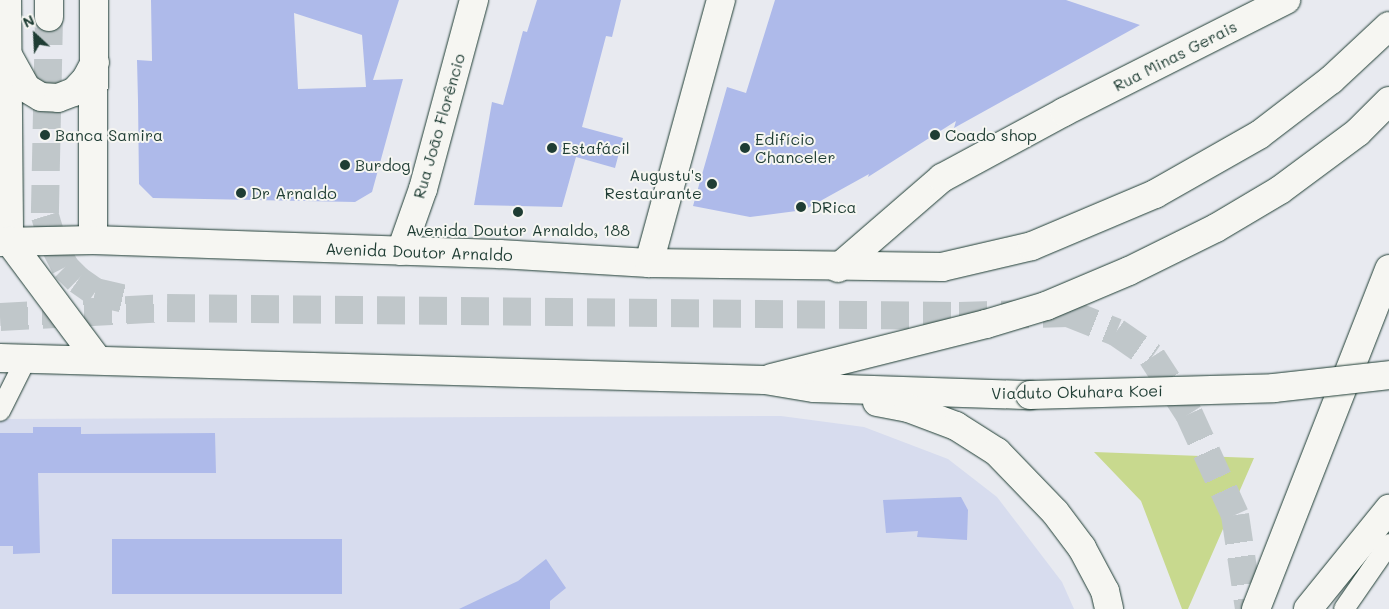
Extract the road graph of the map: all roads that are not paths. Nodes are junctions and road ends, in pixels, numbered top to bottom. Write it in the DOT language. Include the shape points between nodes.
graph roads {
  1 [pos="7,0"];
  2 [pos="94,0"];
  3 [pos="474,0"];
  4 [pos="721,0"];
  5 [pos="1286,0"];
  6 [pos="1389,26"];
  7 [pos="8,55"];
  8 [pos="95,62"];
  9 [pos="1389,102"];
  10 [pos="93,240"];
  11 [pos="5,242"];
  12 [pos="402,251"];
  13 [pos="649,263"];
  14 [pos="838,268"];
  15 [pos="1389,269"];
  16 [pos="28,357"];
  17 [pos="0,358"];
  18 [pos="97,359"];
  19 [pos="1389,375"];
  20 [pos="770,380"];
  21 [pos="0,411"];
  22 [pos="1389,509"];
  23 [pos="1389,544"];
  24 [pos="1343,564"];
  25 [pos="1110,609"];
  26 [pos="1256,609"];
  27 [pos="1308,609"];
  28 [pos="1329,609"];
  29 [pos="1344,609"];
  1 -- 7 [label="main road"];
  2 -- 8 [label="main road"];
  3 -- 12 [label="main road, Rua João Florêncio" via="423,189"];
  4 -- 13 [label="main road"];
  5 -- 14 [label="main road, Rua Minas Gerais" via="1064,112 942,178"];
  6 -- 14 [label="main road, Avenida Doutor Arnaldo" via="1331,80 1259,135 1155,194 1032,246 942,267"];
  7 -- 8 [label="main road" via="26,88 41,97 58,98 74,92 86,80"];
  7 -- 11 [label="main road"];
  8 -- 10 [label="main road"];
  9 -- 20 [label="main road" via="1358,132 1280,190 1216,228 1129,271 1046,306"];
  10 -- 11 [label="main road, Avenida Doutor Arnaldo"];
  10 -- 12 [label="main road, Avenida Doutor Arnaldo"];
  11 -- 18 [label="main road"];
  12 -- 13 [label="main road, Avenida Doutor Arnaldo"];
  13 -- 14 [label="main road, Avenida Doutor Arnaldo"];
  15 -- 26 [label="main road"];
  16 -- 17 [label="main road"];
  16 -- 18 [label="main road"];
  16 -- 21 [label="lane"];
  18 -- 20 [label="main road"];
  19 -- 20 [label="main road, Viaduto Okuhara Koei, bridge" via="1274,388 1030,395 814,388"];
  20 -- 25 [label="main road" via="908,408 956,426 997,452 1055,512 1082,548 1105,591"];
  22 -- 24 [label="main road"];
  23 -- 29 [label="lane"];
  24 -- 27 [label="main road"];
  24 -- 28 [label="main road" via="1341,592"];
}
